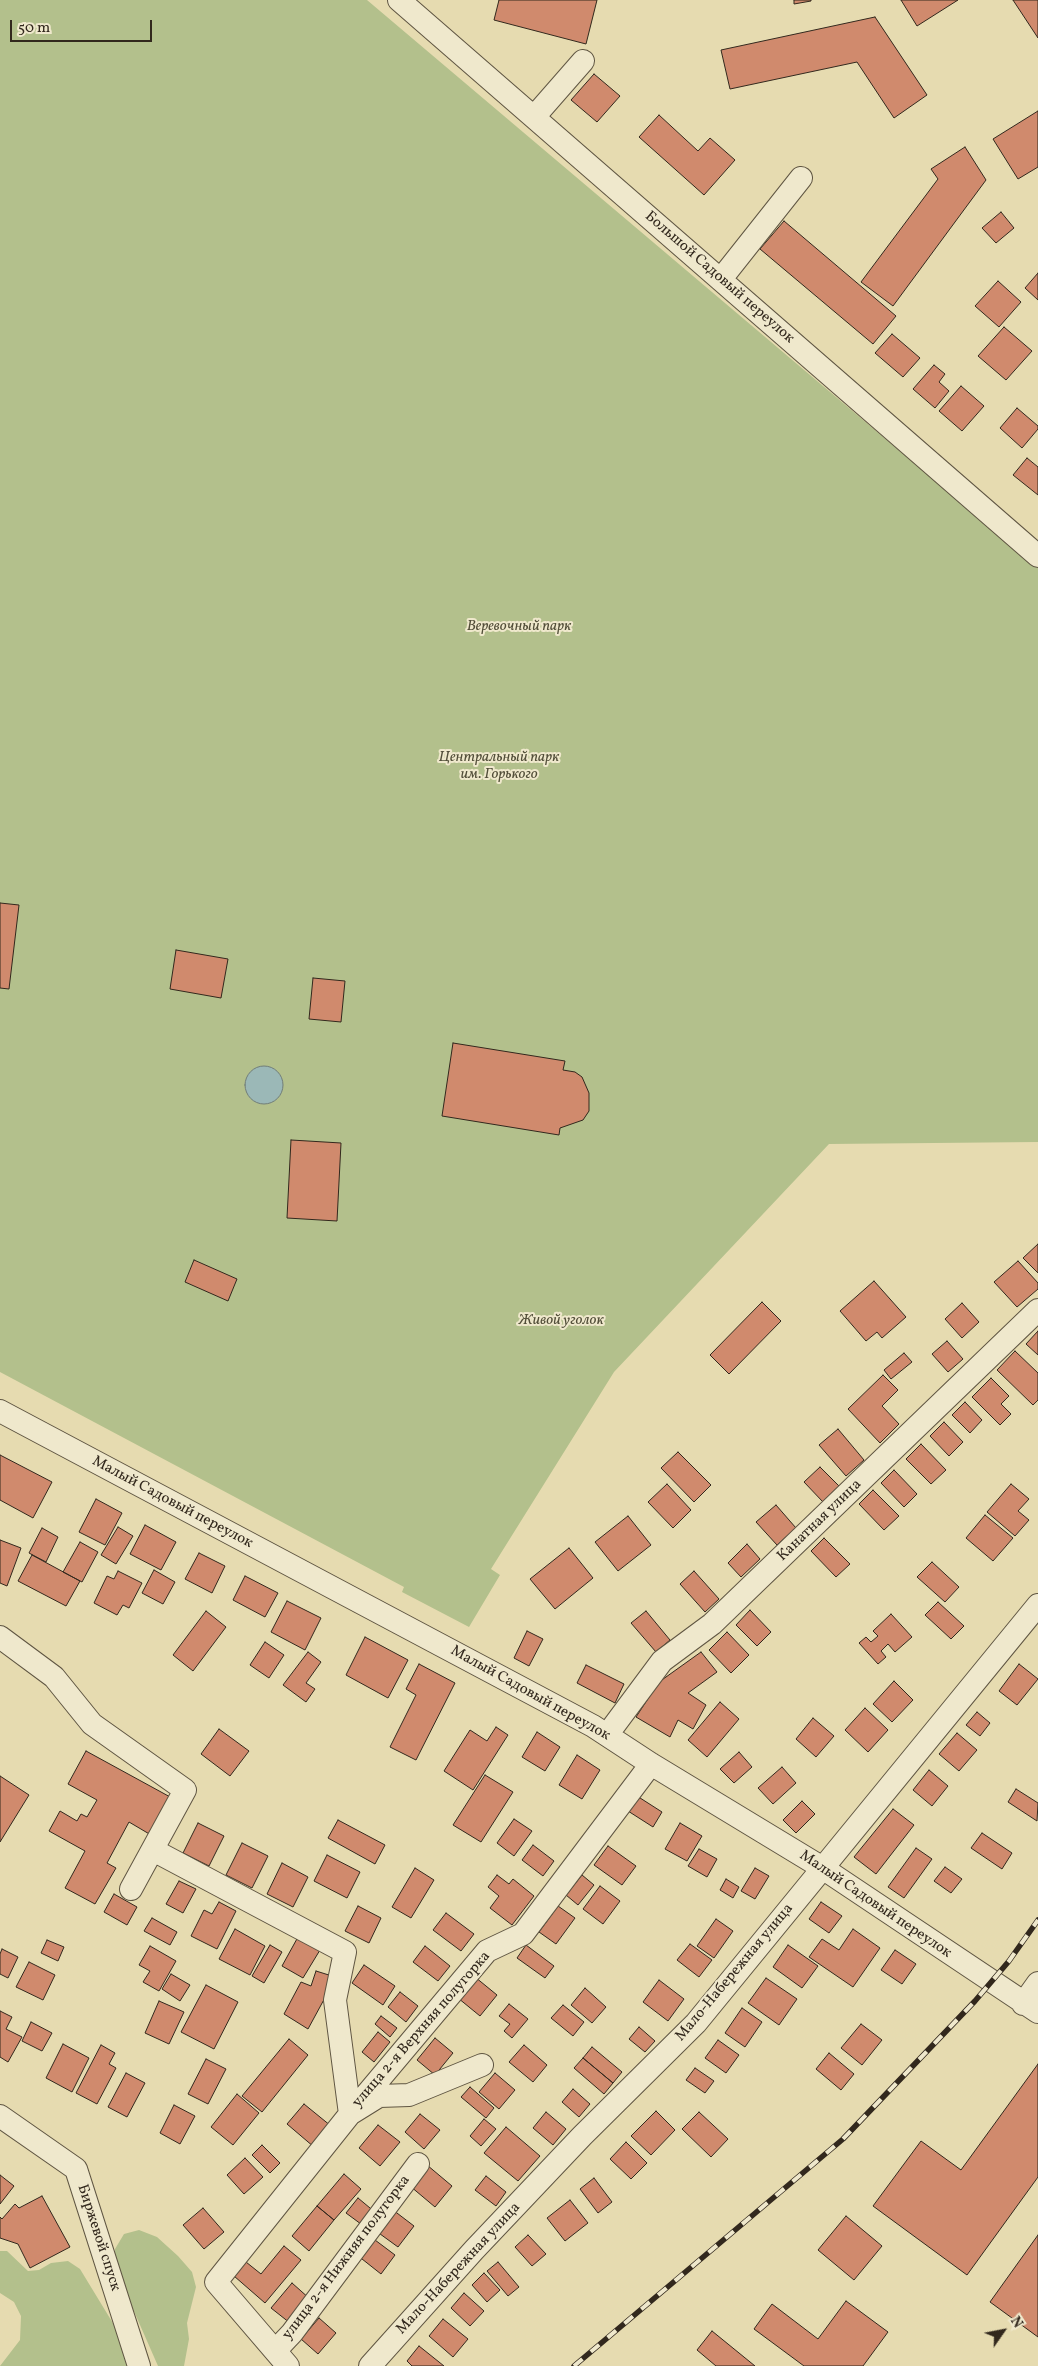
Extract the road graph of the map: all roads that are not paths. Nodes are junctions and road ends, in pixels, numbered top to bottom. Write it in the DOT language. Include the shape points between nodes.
graph roads {
  1 [pos="399,0"];
  2 [pos="583,61"];
  3 [pos="534,117"];
  4 [pos="801,178"];
  5 [pos="721,279"];
  6 [pos="1038,556"];
  7 [pos="1038,1310"];
  8 [pos="0,1411"];
  9 [pos="1038,1604"];
  10 [pos="0,1637"];
  11 [pos="607,1735"];
  12 [pos="650,1764"];
  13 [pos="153,1850"];
  14 [pos="821,1868"];
  15 [pos="131,1888"];
  16 [pos="1038,1983"];
  17 [pos="1031,2008"];
  18 [pos="482,2065"];
  19 [pos="350,2114"];
  20 [pos="0,2116"];
  21 [pos="418,2164"];
  22 [pos="281,2359"];
  23 [pos="139,2366"];
  24 [pos="370,2366"];
  1 -- 3 [label="street, Большой Садовый переулок"];
  2 -- 3 [label="street"];
  3 -- 5 [label="street, Большой Садовый переулок"];
  4 -- 5 [label="street"];
  5 -- 6 [label="street, Большой Садовый переулок"];
  7 -- 11 [label="street, Канатная улица" via="712,1624 662,1661"];
  8 -- 11 [label="street, Малый Садовый переулок"];
  9 -- 14 [label="street, Мало-Набережная улица"];
  10 -- 13 [label="street" via="54,1677 92,1724 185,1790"];
  11 -- 12 [label="street, Малый Садовый переулок"];
  12 -- 14 [label="street, Малый Садовый переулок"];
  12 -- 19 [label="street, улица 2-я Верхняя полугорка" via="523,1934 487,1951"];
  13 -- 15 [label="street"];
  13 -- 19 [label="street" via="345,1952 335,2000"];
  14 -- 17 [label="street, Малый Садовый переулок"];
  14 -- 24 [label="street, Мало-Набережная улица" via="696,2023 528,2193"];
  16 -- 17 [label="street"];
  18 -- 19 [label="street" via="409,2096 379,2096"];
  19 -- 22 [label="street, улица 2-я Верхняя полугорка" via="216,2282"];
  20 -- 23 [label="street, Биржевой спуск" via="76,2169"];
  21 -- 22 [label="street, улица 2-я Нижняя полугорка" via="292,2333"];
}
